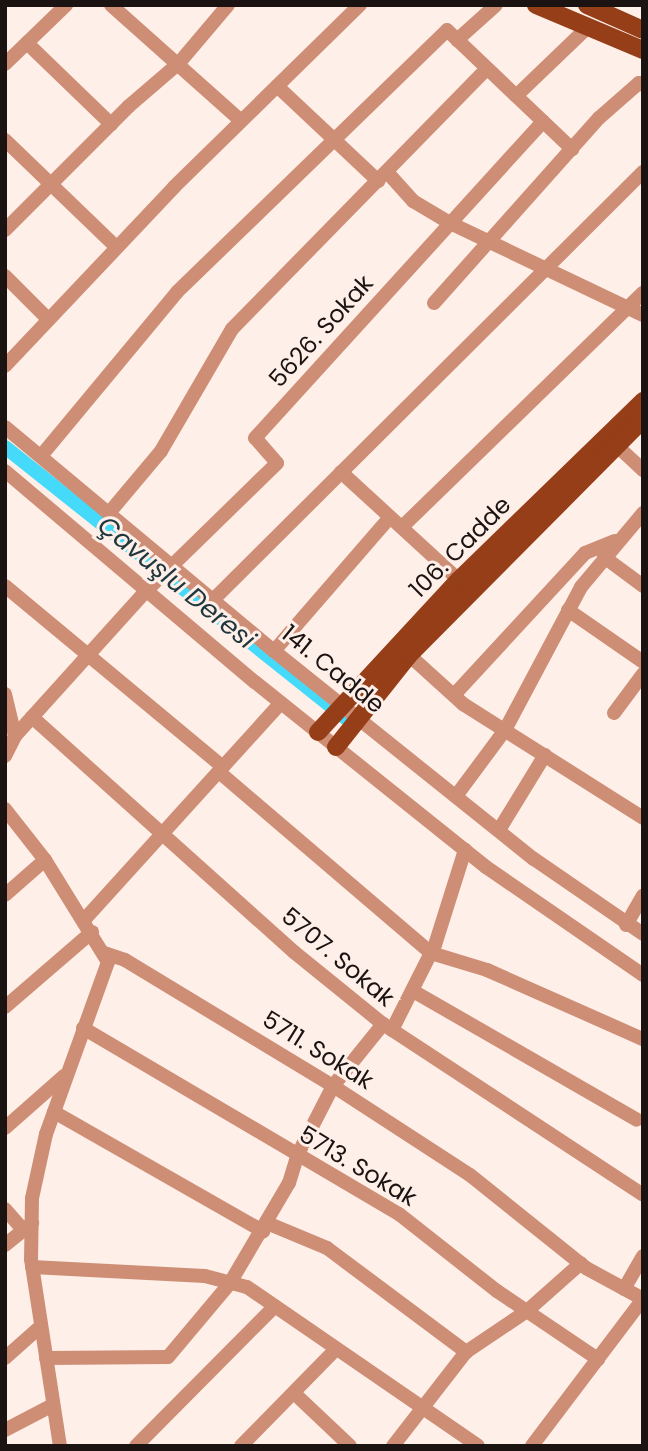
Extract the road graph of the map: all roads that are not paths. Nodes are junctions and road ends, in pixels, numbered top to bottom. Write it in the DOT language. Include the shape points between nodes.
graph roads {
  1 [pos="66,5"];
  2 [pos="111,5"];
  3 [pos="227,5"];
  4 [pos="496,5"];
  5 [pos="537,5"];
  6 [pos="587,5"];
  7 [pos="354,7"];
  8 [pos="587,28"];
  9 [pos="643,30"];
  10 [pos="452,35"];
  11 [pos="27,43"];
  12 [pos="643,50"];
  13 [pos="178,63"];
  14 [pos="5,64"];
  15 [pos="487,69"];
  16 [pos="643,85"];
  17 [pos="277,86"];
  18 [pos="516,96"];
  19 [pos="242,121"];
  20 [pos="543,122"];
  21 [pos="111,124"];
  22 [pos="5,140"];
  23 [pos="333,140"];
  24 [pos="572,149"];
  25 [pos="643,172"];
  26 [pos="382,177"];
  27 [pos="53,182"];
  28 [pos="450,223"];
  29 [pos="5,230"];
  30 [pos="488,243"];
  31 [pos="116,247"];
  32 [pos="543,271"];
  33 [pos="8,286"];
  34 [pos="643,293"];
  35 [pos="434,303"];
  36 [pos="628,308"];
  37 [pos="643,316"];
  38 [pos="47,318"];
  39 [pos="5,366"];
  40 [pos="643,401"];
  41 [pos="643,419"];
  42 [pos="5,427"];
  43 [pos="617,445"];
  44 [pos="41,456"];
  45 [pos="643,470"];
  46 [pos="5,471"];
  47 [pos="341,472"];
  48 [pos="109,513"];
  49 [pos="643,513"];
  50 [pos="390,517"];
  51 [pos="402,527"];
  52 [pos="619,539"];
  53 [pos="604,557"];
  54 [pos="170,565"];
  55 [pos="459,580"];
  56 [pos="5,586"];
  57 [pos="643,586"];
  58 [pos="147,590"];
  59 [pos="213,600"];
  60 [pos="568,610"];
  61 [pos="274,650"];
  62 [pos="91,654"];
  63 [pos="409,655"];
  64 [pos="643,662"];
  65 [pos="643,674"];
  66 [pos="5,694"];
  67 [pos="454,695"];
  68 [pos="281,703"];
  69 [pos="340,704"];
  70 [pos="614,713"];
  71 [pos="357,717"];
  72 [pos="32,718"];
  73 [pos="321,727"];
  74 [pos="505,730"];
  75 [pos="15,736"];
  76 [pos="339,743"];
  77 [pos="545,755"];
  78 [pos="5,756"];
  79 [pos="221,769"];
  80 [pos="456,796"];
  81 [pos="5,809"];
  82 [pos="643,818"];
  83 [pos="499,830"];
  84 [pos="163,833"];
  85 [pos="465,850"];
  86 [pos="45,860"];
  87 [pos="5,895"];
  88 [pos="643,895"];
  89 [pos="626,925"];
  90 [pos="88,926"];
  91 [pos="643,934"];
  92 [pos="104,953"];
  93 [pos="431,953"];
  94 [pos="643,975"];
  95 [pos="413,991"];
  96 [pos="5,1007"];
  97 [pos="388,1027"];
  98 [pos="83,1028"];
  99 [pos="643,1039"];
  100 [pos="66,1075"];
  101 [pos="333,1086"];
  102 [pos="54,1112"];
  103 [pos="637,1120"];
  104 [pos="5,1128"];
  105 [pos="297,1156"];
  106 [pos="643,1195"];
  107 [pos="5,1209"];
  108 [pos="27,1226"];
  109 [pos="265,1227"];
  110 [pos="5,1245"];
  111 [pos="643,1256"];
  112 [pos="581,1263"];
  113 [pos="32,1267"];
  114 [pos="230,1283"];
  115 [pos="624,1289"];
  116 [pos="643,1299"];
  117 [pos="275,1306"];
  118 [pos="527,1311"];
  119 [pos="41,1325"];
  120 [pos="336,1349"];
  121 [pos="466,1352"];
  122 [pos="5,1358"];
  123 [pos="46,1358"];
  124 [pos="598,1359"];
  125 [pos="294,1393"];
  126 [pos="53,1405"];
  127 [pos="420,1406"];
  128 [pos="5,1430"];
  129 [pos="60,1446"];
  130 [pos="136,1446"];
  131 [pos="241,1446"];
  132 [pos="350,1446"];
  133 [pos="393,1446"];
  134 [pos="478,1446"];
  135 [pos="531,1446"];
  1 -- 11 [label="street"];
  2 -- 13 [label="street"];
  3 -- 13 [label="street"];
  4 -- 10 [label="street"];
  5 -- 8 [label="main road"];
  6 -- 9 [label="main road"];
  7 -- 17 [label="street"];
  8 -- 12 [label="main road"];
  8 -- 18 [label="street"];
  10 -- 15 [label="street"];
  10 -- 23 [label="street"];
  11 -- 14 [label="street"];
  11 -- 21 [label="street"];
  13 -- 19 [label="street"];
  13 -- 21 [label="street"];
  15 -- 18 [label="street"];
  15 -- 26 [label="street"];
  16 -- 24 [label="street" via="639,83 619,100"];
  17 -- 19 [label="street"];
  17 -- 23 [label="street"];
  18 -- 20 [label="street"];
  19 -- 31 [label="street"];
  20 -- 24 [label="street"];
  20 -- 28 [label="street, 5626. Sokak"];
  21 -- 27 [label="street"];
  22 -- 27 [label="street"];
  23 -- 26 [label="street"];
  23 -- 44 [label="street" via="177,292"];
  24 -- 30 [label="street"];
  25 -- 32 [label="street"];
  26 -- 28 [label="street"];
  26 -- 48 [label="street" via="232,329 161,451"];
  27 -- 29 [label="street"];
  27 -- 31 [label="street"];
  28 -- 30 [label="street"];
  28 -- 54 [label="street, 5626. Sokak" via="255,438 276,463"];
  30 -- 32 [label="street"];
  30 -- 35 [label="street"];
  31 -- 38 [label="street"];
  32 -- 36 [label="street"];
  32 -- 47 [label="street"];
  33 -- 38 [label="street"];
  34 -- 36 [label="street"];
  36 -- 37 [label="street"];
  36 -- 51 [label="street"];
  38 -- 39 [label="street"];
  40 -- 55 [label="main road, 106. Cadde"];
  41 -- 43 [label="main road, 106. Cadde"];
  42 -- 44 [label="street, 141. Cadde"];
  43 -- 45 [label="street"];
  43 -- 63 [label="main road, 106. Cadde"];
  44 -- 48 [label="street, 141. Cadde"];
  46 -- 58 [label="street"];
  47 -- 50 [label="street"];
  47 -- 59 [label="street"];
  48 -- 54 [label="street, 141. Cadde"];
  49 -- 52 [label="street"];
  50 -- 51 [label="street"];
  50 -- 61 [label="street"];
  51 -- 55 [label="street"];
  52 -- 53 [label="street"];
  52 -- 67 [label="street" via="584,553"];
  53 -- 57 [label="street"];
  53 -- 60 [label="street"];
  54 -- 58 [label="street"];
  54 -- 59 [label="street, 141. Cadde"];
  55 -- 69 [label="main road, 106. Cadde"];
  56 -- 62 [label="street"];
  58 -- 62 [label="street"];
  58 -- 68 [label="street"];
  59 -- 61 [label="street, 141. Cadde"];
  60 -- 64 [label="street"];
  60 -- 74 [label="street"];
  61 -- 69 [label="street, 141. Cadde"];
  62 -- 72 [label="street"];
  62 -- 79 [label="street"];
  63 -- 67 [label="street"];
  63 -- 71 [label="main road, 106. Cadde"];
  65 -- 70 [label="street"];
  66 -- 75 [label="street"];
  67 -- 74 [label="street"];
  68 -- 73 [label="street"];
  68 -- 79 [label="street"];
  69 -- 71 [label="street, 141. Cadde"];
  69 -- 73 [label="main road, 106. Cadde"];
  71 -- 76 [label="main road, 106. Cadde"];
  71 -- 80 [label="street, 141. Cadde"];
  72 -- 75 [label="street"];
  72 -- 84 [label="street, 5707. Sokak"];
  73 -- 76 [label="street"];
  74 -- 77 [label="street"];
  74 -- 80 [label="street"];
  75 -- 78 [label="street"];
  76 -- 85 [label="street"];
  77 -- 82 [label="street"];
  77 -- 83 [label="street"];
  79 -- 84 [label="street"];
  79 -- 93 [label="street"];
  80 -- 83 [label="street, 141. Cadde"];
  81 -- 86 [label="street"];
  83 -- 89 [label="street, 141. Cadde"];
  84 -- 90 [label="street"];
  84 -- 97 [label="street, 5707. Sokak" via="294,952"];
  85 -- 93 [label="street"];
  85 -- 94 [label="street"];
  86 -- 87 [label="street"];
  86 -- 90 [label="street"];
  88 -- 89 [label="street"];
  89 -- 91 [label="street, 141. Cadde"];
  90 -- 92 [label="street"];
  90 -- 96 [label="street"];
  92 -- 98 [label="street" via="108,962"];
  92 -- 101 [label="street, 5711. Sokak" via="125,960"];
  93 -- 95 [label="street"];
  93 -- 99 [label="street" via="487,970"];
  95 -- 97 [label="street"];
  95 -- 103 [label="street"];
  97 -- 101 [label="street"];
  97 -- 106 [label="street, 5707. Sokak"];
  98 -- 100 [label="street"];
  98 -- 105 [label="street, 5713. Sokak"];
  100 -- 102 [label="street"];
  100 -- 104 [label="street"];
  101 -- 105 [label="street"];
  101 -- 112 [label="street, 5711. Sokak" via="471,1175"];
  102 -- 108 [label="street"];
  102 -- 109 [label="street"];
  105 -- 109 [label="street" via="289,1183"];
  105 -- 118 [label="street, 5713. Sokak" via="399,1214"];
  107 -- 108 [label="street"];
  108 -- 110 [label="street"];
  108 -- 113 [label="street"];
  109 -- 114 [label="street"];
  109 -- 121 [label="street" via="327,1248"];
  111 -- 115 [label="street"];
  112 -- 115 [label="street, 5711. Sokak"];
  112 -- 118 [label="street"];
  113 -- 114 [label="street" via="205,1276"];
  113 -- 119 [label="street"];
  114 -- 117 [label="street" via="247,1287"];
  114 -- 123 [label="street" via="168,1356"];
  115 -- 116 [label="street, 5711. Sokak"];
  116 -- 124 [label="street"];
  117 -- 120 [label="street"];
  117 -- 130 [label="street"];
  118 -- 121 [label="street"];
  118 -- 124 [label="street, 5713. Sokak"];
  119 -- 122 [label="street"];
  119 -- 123 [label="street"];
  120 -- 125 [label="street"];
  120 -- 127 [label="street"];
  121 -- 127 [label="street"];
  123 -- 126 [label="street"];
  124 -- 135 [label="street"];
  125 -- 131 [label="street"];
  125 -- 132 [label="street"];
  126 -- 128 [label="street"];
  126 -- 129 [label="street"];
  127 -- 133 [label="street"];
  127 -- 134 [label="street"];
}
